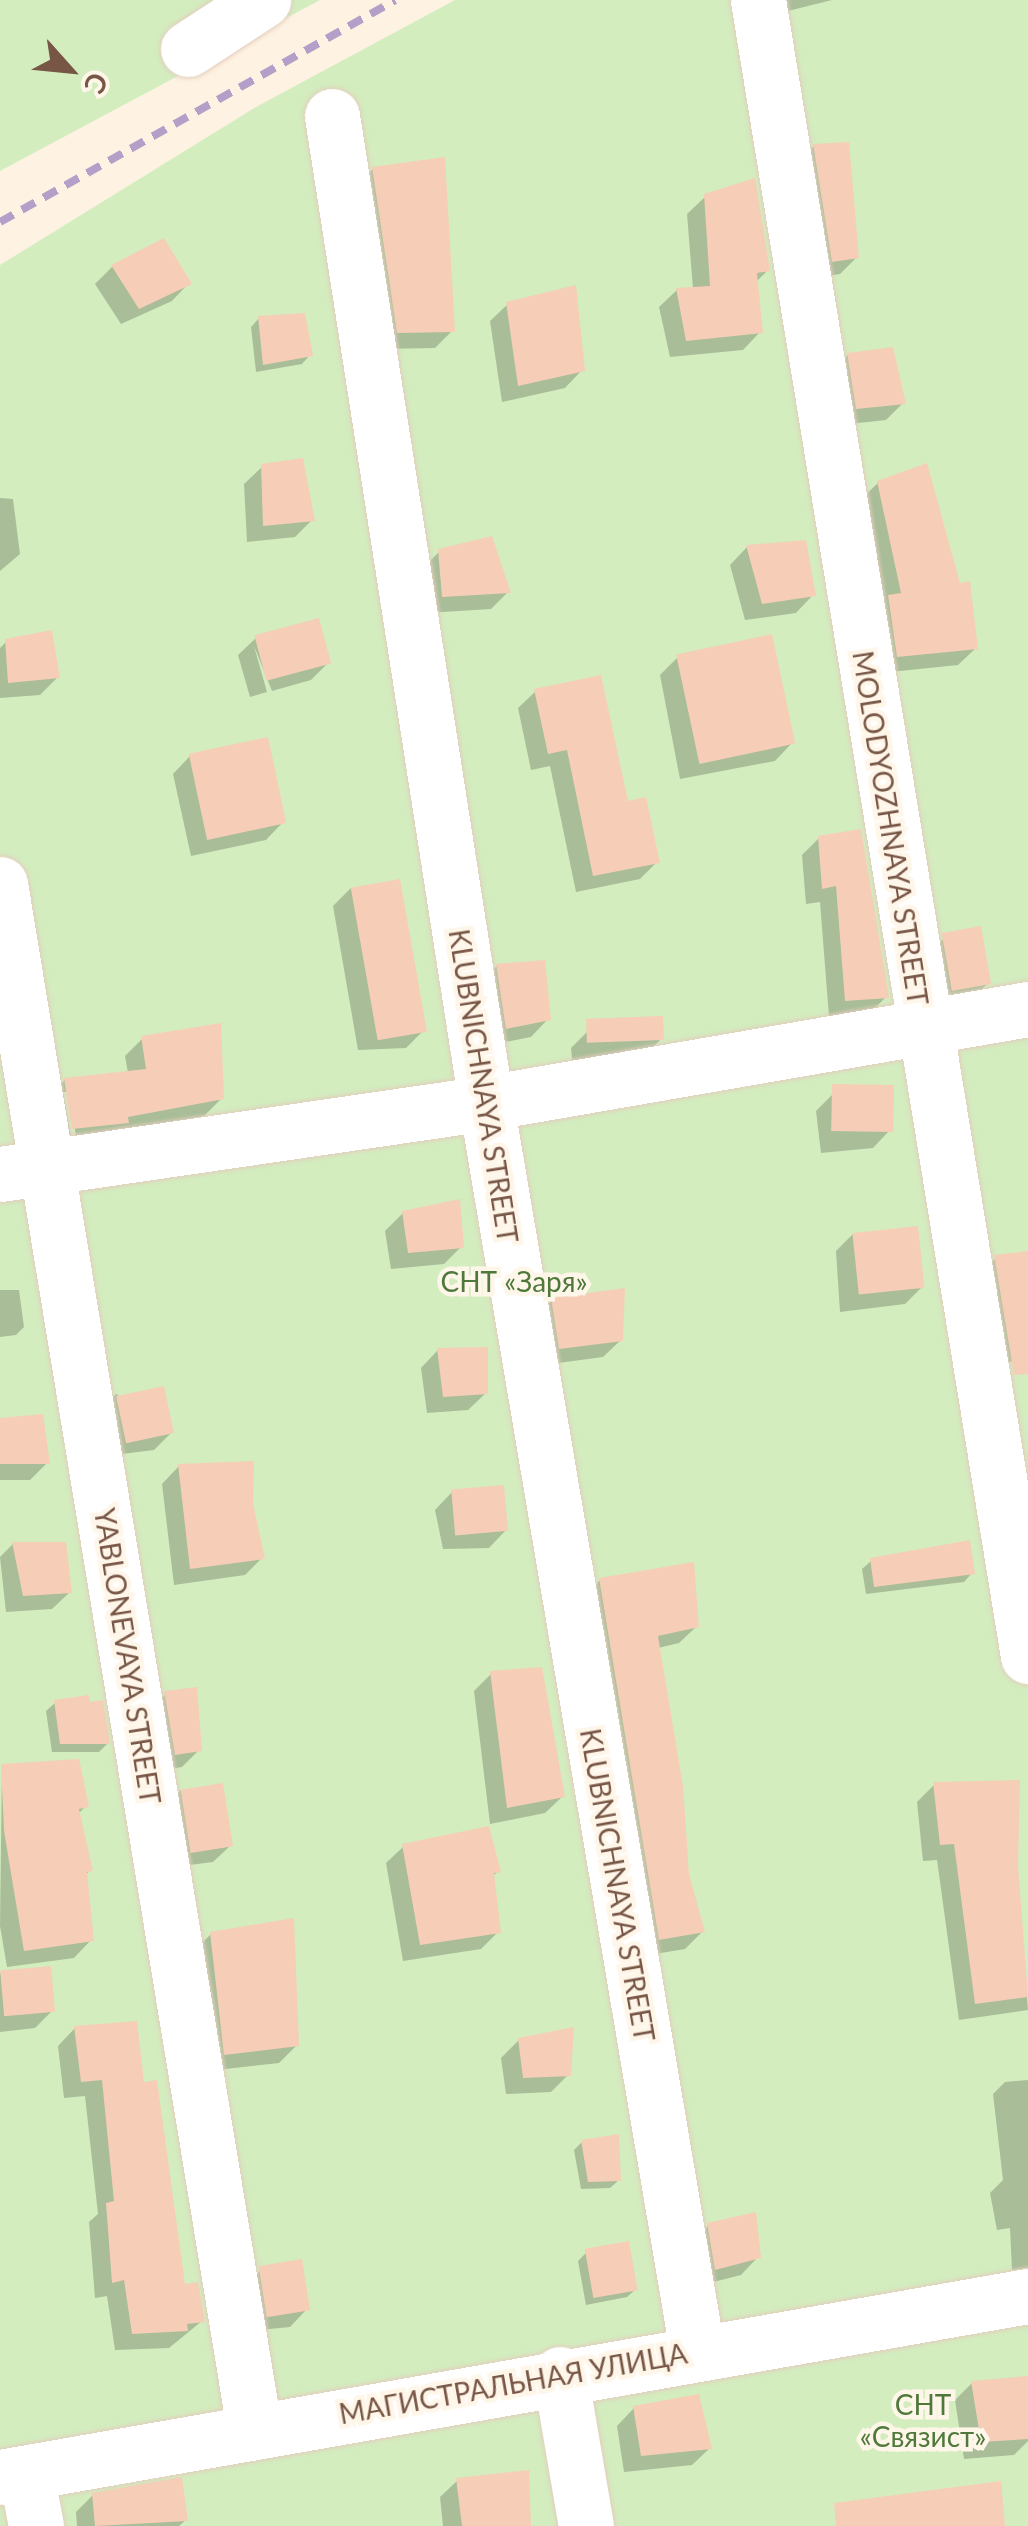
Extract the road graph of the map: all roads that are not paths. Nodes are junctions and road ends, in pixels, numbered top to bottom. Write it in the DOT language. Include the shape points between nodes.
graph roads {
  1 [pos="263,0"];
  2 [pos="758,0"];
  3 [pos="188,49"];
  4 [pos="332,116"];
  5 [pos="0,884"];
  6 [pos="1028,1009"];
  7 [pos="923,1030"];
  8 [pos="486,1104"];
  9 [pos="24,1170"];
  10 [pos="1028,1656"];
  11 [pos="1028,2296"];
  12 [pos="698,2351"];
  13 [pos="560,2374"];
  14 [pos="254,2428"];
  15 [pos="13,2475"];
  16 [pos="36,2526"];
  17 [pos="586,2526"];
  1 -- 3 [label="street"];
  2 -- 7 [label="street, MOLODYOZHNAYA STREET"];
  4 -- 8 [label="street, KLUBNICHNAYA STREET"];
  5 -- 9 [label="street, YABLONEVAYA STREET"];
  6 -- 7 [label="street"];
  7 -- 8 [label="street"];
  7 -- 10 [label="street, MOLODYOZHNAYA STREET"];
  8 -- 9 [label="street"];
  8 -- 12 [label="street, KLUBNICHNAYA STREET"];
  9 -- 14 [label="street, YABLONEVAYA STREET"];
  11 -- 12 [label="street, МАГИСТРАЛЬНАЯ УЛИЦА"];
  12 -- 13 [label="street, МАГИСТРАЛЬНАЯ УЛИЦА"];
  13 -- 14 [label="street, МАГИСТРАЛЬНАЯ УЛИЦА"];
  13 -- 17 [label="street"];
  14 -- 15 [label="street, МАГИСТРАЛЬНАЯ УЛИЦА"];
  15 -- 16 [label="street"];
}
